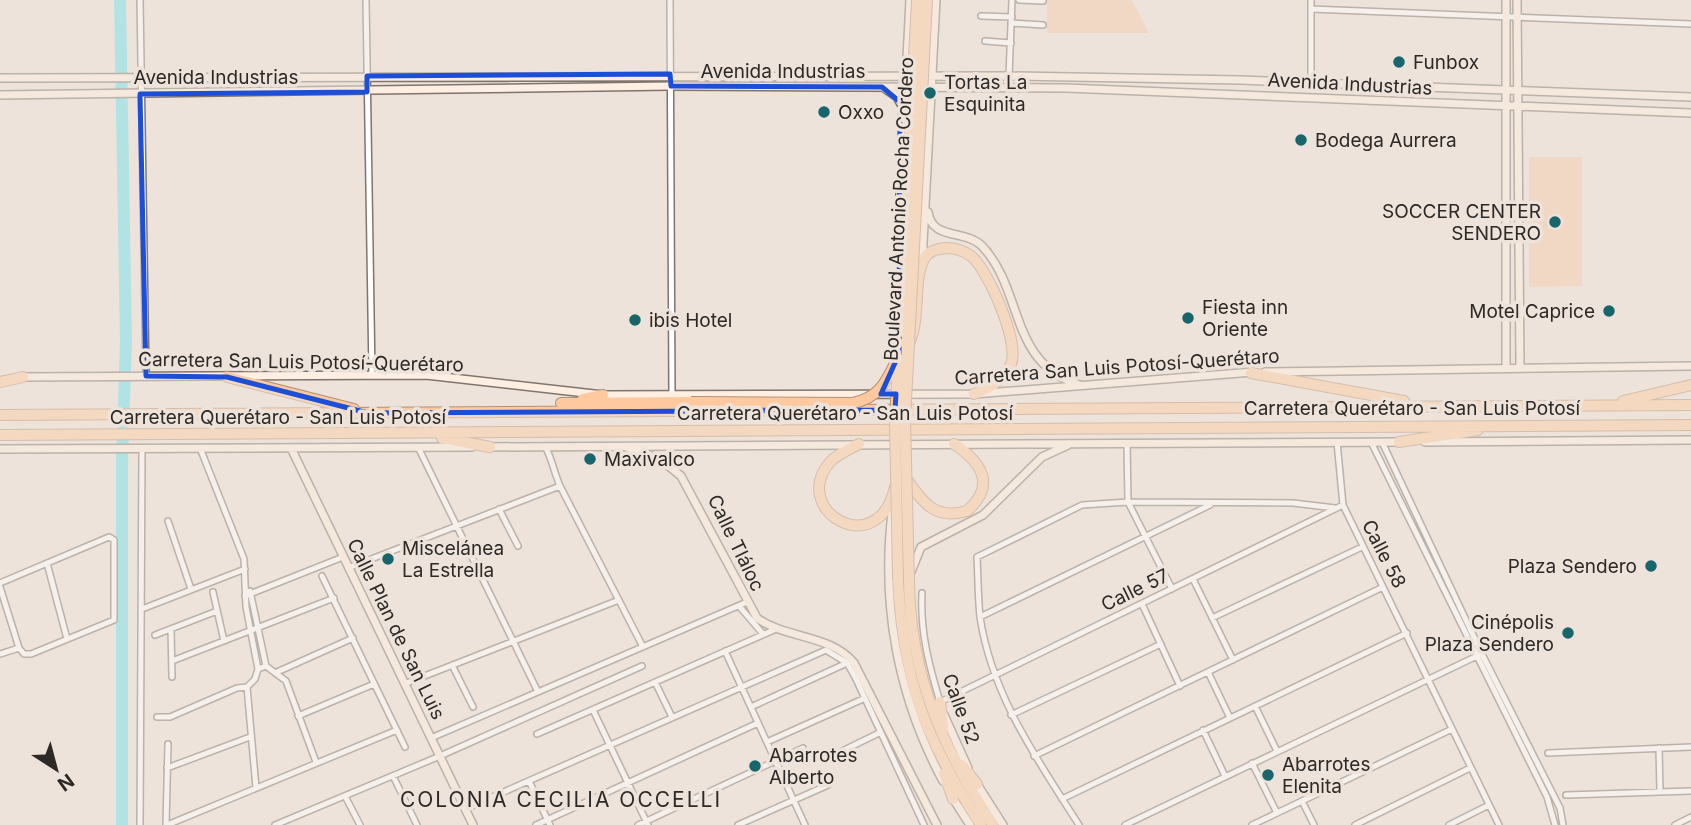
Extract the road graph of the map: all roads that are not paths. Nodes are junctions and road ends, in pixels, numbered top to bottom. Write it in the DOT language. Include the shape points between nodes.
graph roads {
  1 [pos="140,0"];
  2 [pos="366,0"];
  3 [pos="670,0"];
  4 [pos="910,0"];
  5 [pos="917,0"];
  6 [pos="927,0"];
  7 [pos="936,0"];
  8 [pos="1012,0"];
  9 [pos="1018,0"];
  10 [pos="1311,0"];
  11 [pos="1506,0"];
  12 [pos="1517,0"];
  13 [pos="1043,1"];
  14 [pos="1311,9"];
  15 [pos="981,16"];
  16 [pos="1506,17"];
  17 [pos="1517,17"];
  18 [pos="1011,20"];
  19 [pos="1043,24"];
  20 [pos="1691,24"];
  21 [pos="906,37"];
  22 [pos="933,38"];
  23 [pos="985,41"];
  24 [pos="1010,43"];
  25 [pos="906,56"];
  26 [pos="932,57"];
  27 [pos="670,74"];
  28 [pos="884,75"];
  29 [pos="905,75"];
  30 [pos="932,75"];
  31 [pos="950,75"];
  32 [pos="367,76"];
  33 [pos="1009,76"];
  34 [pos="0,78"];
  35 [pos="135,78"];
  36 [pos="1167,78"];
  37 [pos="1240,80"];
  38 [pos="1280,81"];
  39 [pos="1311,83"];
  40 [pos="671,86"];
  41 [pos="1397,86"];
  42 [pos="876,87"];
  43 [pos="905,87"];
  44 [pos="932,87"];
  45 [pos="955,87"];
  46 [pos="1167,90"];
  47 [pos="1508,91"];
  48 [pos="367,92"];
  49 [pos="1518,92"];
  50 [pos="136,93"];
  51 [pos="1237,94"];
  52 [pos="0,95"];
  53 [pos="1264,95"];
  54 [pos="1293,96"];
  55 [pos="1691,97"];
  56 [pos="1387,101"];
  57 [pos="1518,105"];
  58 [pos="1507,107"];
  59 [pos="930,113"];
  60 [pos="1691,113"];
  61 [pos="904,114"];
  62 [pos="1507,157"];
  63 [pos="1518,157"];
  64 [pos="926,197"];
  65 [pos="903,265"];
  66 [pos="922,267"];
  67 [pos="1506,297"];
  68 [pos="1520,297"];
  69 [pos="910,341"];
  70 [pos="899,354"];
  71 [pos="1691,366"];
  72 [pos="1506,367"];
  73 [pos="1520,367"];
  74 [pos="1251,373"];
  75 [pos="372,375"];
  76 [pos="146,376"];
  77 [pos="23,377"];
  78 [pos="227,377"];
  79 [pos="0,380"];
  80 [pos="1084,386"];
  81 [pos="1691,386"];
  82 [pos="974,394"];
  83 [pos="603,395"];
  84 [pos="672,395"];
  85 [pos="561,403"];
  86 [pos="1425,405"];
  87 [pos="1605,405"];
  88 [pos="1691,405"];
  89 [pos="515,411"];
  90 [pos="368,413"];
  91 [pos="0,415"];
  92 [pos="900,420"];
  93 [pos="1510,425"];
  94 [pos="1691,425"];
  95 [pos="417,434"];
  96 [pos="0,435"];
  97 [pos="1691,440"];
  98 [pos="1337,442"];
  99 [pos="1371,442"];
  100 [pos="1382,442"];
  101 [pos="1399,442"];
  102 [pos="1071,443"];
  103 [pos="1127,443"];
  104 [pos="859,444"];
  105 [pos="954,444"];
  106 [pos="490,446"];
  107 [pos="545,446"];
  108 [pos="617,446"];
  109 [pos="418,447"];
  110 [pos="139,448"];
  111 [pos="200,448"];
  112 [pos="291,448"];
  113 [pos="0,449"];
  114 [pos="1395,469"];
  115 [pos="1386,473"];
  116 [pos="902,480"];
  117 [pos="560,486"];
  118 [pos="1128,502"];
  119 [pos="1213,503"];
  120 [pos="1343,505"];
  121 [pos="1335,508"];
  122 [pos="499,509"];
  123 [pos="168,521"];
  124 [pos="456,525"];
  125 [pos="1146,537"];
  126 [pos="518,546"];
  127 [pos="1363,547"];
  128 [pos="343,557"];
  129 [pos="47,563"];
  130 [pos="348,568"];
  131 [pos="245,569"];
  132 [pos="322,576"];
  133 [pos="1193,579"];
  134 [pos="904,580"];
  135 [pos="0,585"];
  136 [pos="246,585"];
  137 [pos="1383,587"];
  138 [pos="191,589"];
  139 [pos="1172,589"];
  140 [pos="213,592"];
  141 [pos="922,593"];
  142 [pos="252,594"];
  143 [pos="245,596"];
  144 [pos="334,598"];
  145 [pos="619,600"];
  146 [pos="743,604"];
  147 [pos="1142,604"];
  148 [pos="142,609"];
  149 [pos="217,611"];
  150 [pos="981,617"];
  151 [pos="1212,618"];
  152 [pos="258,628"];
  153 [pos="171,629"];
  154 [pos="776,629"];
  155 [pos="249,632"];
  156 [pos="1407,633"];
  157 [pos="763,634"];
  158 [pos="155,635"];
  159 [pos="353,638"];
  160 [pos="67,639"];
  161 [pos="224,641"];
  162 [pos="513,641"];
  163 [pos="1161,644"];
  164 [pos="643,647"];
  165 [pos="19,648"];
  166 [pos="725,651"];
  167 [pos="0,654"];
  168 [pos="1479,655"];
  169 [pos="848,660"];
  170 [pos="1233,660"];
  171 [pos="172,661"];
  172 [pos="452,665"];
  173 [pos="266,666"];
  174 [pos="642,666"];
  175 [pos="258,669"];
  176 [pos="277,672"];
  177 [pos="1208,672"];
  178 [pos="995,675"];
  179 [pos="172,677"];
  180 [pos="1429,678"];
  181 [pos="655,682"];
  182 [pos="374,684"];
  183 [pos="404,684"];
  184 [pos="741,686"];
  185 [pos="1180,686"];
  186 [pos="247,688"];
  187 [pos="538,692"];
  188 [pos="863,699"];
  189 [pos="940,702"];
  190 [pos="1255,706"];
  191 [pos="473,707"];
  192 [pos="751,707"];
  193 [pos="593,710"];
  194 [pos="1011,715"];
  195 [pos="298,716"];
  196 [pos="157,717"];
  197 [pos="673,717"];
  198 [pos="1230,718"];
  199 [pos="758,723"];
  200 [pos="1452,729"];
  201 [pos="397,730"];
  202 [pos="1203,730"];
  203 [pos="879,733"];
  204 [pos="537,734"];
  205 [pos="250,737"];
  206 [pos="432,740"];
  207 [pos="767,742"];
  208 [pos="945,743"];
  209 [pos="168,744"];
  210 [pos="610,745"];
  211 [pos="405,747"];
  212 [pos="1691,747"];
  213 [pos="803,748"];
  214 [pos="1659,748"];
  215 [pos="1277,751"];
  216 [pos="1548,753"];
  217 [pos="439,754"];
  218 [pos="836,754"];
  219 [pos="903,755"];
  220 [pos="1034,756"];
  221 [pos="892,760"];
  222 [pos="776,761"];
  223 [pos="316,762"];
  224 [pos="1252,763"];
  225 [pos="167,768"];
  226 [pos="1470,768"];
  227 [pos="393,776"];
  228 [pos="1224,776"];
  229 [pos="529,781"];
  230 [pos="628,783"];
  231 [pos="828,785"];
  232 [pos="256,788"];
  233 [pos="965,791"];
  234 [pos="1660,791"];
  235 [pos="1691,791"];
  236 [pos="1566,795"];
  237 [pos="345,796"];
  238 [pos="923,796"];
  239 [pos="1550,796"];
  240 [pos="1062,799"];
  241 [pos="793,800"];
  242 [pos="1302,801"];
  243 [pos="912,802"];
  244 [pos="1489,805"];
  245 [pos="465,809"];
  246 [pos="1277,813"];
  247 [pos="1691,817"];
  248 [pos="549,822"];
  249 [pos="647,823"];
  250 [pos="140,825"];
  251 [pos="167,825"];
  252 [pos="275,825"];
  253 [pos="360,825"];
  254 [pos="417,825"];
  255 [pos="473,825"];
  256 [pos="536,825"];
  257 [pos="638,825"];
  258 [pos="738,825"];
  259 [pos="805,825"];
  260 [pos="924,825"];
  261 [pos="937,825"];
  262 [pos="970,825"];
  263 [pos="981,825"];
  264 [pos="993,825"];
  265 [pos="1003,825"];
  266 [pos="1079,825"];
  267 [pos="1125,825"];
  268 [pos="1252,825"];
  269 [pos="1314,825"];
  270 [pos="1355,825"];
  271 [pos="1449,825"];
  272 [pos="1499,825"];
  273 [pos="1555,825"];
  274 [pos="1563,825"];
  275 [pos="1675,825"];
  1 -- 35 [label="street"];
  2 -- 32 [label="street"];
  3 -- 27 [label="street"];
  4 -- 21 [label="main road, Boulevard Antonio Rocha Cordero"];
  5 -- 65 [label="highway, Boulevard Antonio Rocha Cordero, bridge"];
  6 -- 69 [label="highway, Boulevard Antonio Rocha Cordero, bridge"];
  7 -- 22 [label="main road, Boulevard Antonio Rocha Cordero"];
  8 -- 18 [label="street"];
  9 -- 13 [label="street"];
  10 -- 14 [label="street"];
  11 -- 16 [label="main road"];
  12 -- 17 [label="main road"];
  14 -- 16 [label="street"];
  14 -- 39 [label="street"];
  15 -- 18 [label="street"];
  16 -- 17 [label="street"];
  16 -- 47 [label="main road"];
  17 -- 20 [label="street"];
  17 -- 49 [label="main road"];
  18 -- 19 [label="street"];
  18 -- 24 [label="street"];
  21 -- 22 [label="main road" via="911,49 921,53 930,48"];
  21 -- 25 [label="main road, Boulevard Antonio Rocha Cordero"];
  22 -- 26 [label="main road, Boulevard Antonio Rocha Cordero"];
  23 -- 24 [label="street"];
  24 -- 33 [label="street"];
  25 -- 28 [label="main road" via="900,68"];
  25 -- 29 [label="main road, Boulevard Antonio Rocha Cordero"];
  26 -- 30 [label="main road, Boulevard Antonio Rocha Cordero"];
  26 -- 31 [label="main road"];
  27 -- 28 [label="main road, Avenida Industrias"];
  27 -- 32 [label="main road, Avenida Industrias"];
  27 -- 40 [label="street"];
  28 -- 29 [label="main road, Avenida Industrias"];
  29 -- 30 [label="main road, Avenida Industrias"];
  29 -- 43 [label="main road, Boulevard Antonio Rocha Cordero"];
  30 -- 31 [label="main road, Avenida Industrias"];
  30 -- 44 [label="main road, Boulevard Antonio Rocha Cordero"];
  31 -- 33 [label="main road, Avenida Industrias"];
  32 -- 35 [label="main road, Avenida Industrias"];
  32 -- 48 [label="street"];
  33 -- 36 [label="main road, Avenida Industrias"];
  34 -- 35 [label="main road, Avenida Industrias"];
  35 -- 50 [label="street"];
  36 -- 37 [label="main road, Avenida Industrias"];
  36 -- 46 [label="main road"];
  37 -- 38 [label="main road, Avenida Industrias"];
  37 -- 51 [label="main road"];
  38 -- 39 [label="main road, Avenida Industrias"];
  38 -- 53 [label="main road"];
  39 -- 41 [label="main road, Avenida Industrias"];
  39 -- 54 [label="main road" via="1302,94"];
  40 -- 42 [label="main road, Avenida Industrias"];
  40 -- 48 [label="main road, Avenida Industrias"];
  40 -- 84 [label="street"];
  41 -- 47 [label="main road, Avenida Industrias"];
  41 -- 56 [label="main road"];
  42 -- 43 [label="main road, Avenida Industrias"];
  42 -- 61 [label="main road" via="897,97"];
  43 -- 44 [label="main road, Avenida Industrias"];
  43 -- 61 [label="main road, Boulevard Antonio Rocha Cordero"];
  44 -- 45 [label="main road, Avenida Industrias"];
  44 -- 59 [label="main road, Boulevard Antonio Rocha Cordero"];
  45 -- 46 [label="main road, Avenida Industrias"];
  45 -- 59 [label="main road" via="938,94"];
  46 -- 51 [label="main road, Avenida Industrias"];
  47 -- 49 [label="main road, Avenida Industrias"];
  47 -- 58 [label="main road"];
  48 -- 50 [label="main road, Avenida Industrias"];
  48 -- 75 [label="street"];
  49 -- 55 [label="main road, Avenida Industrias"];
  49 -- 57 [label="main road"];
  50 -- 52 [label="main road, Avenida Industrias"];
  50 -- 76 [label="street"];
  51 -- 53 [label="main road, Avenida Industrias"];
  53 -- 54 [label="main road, Avenida Industrias"];
  54 -- 56 [label="main road, Avenida Industrias"];
  56 -- 58 [label="main road, Avenida Industrias"];
  57 -- 58 [label="main road, Avenida Industrias"];
  57 -- 60 [label="main road, Avenida Industrias"];
  57 -- 63 [label="main road"];
  58 -- 62 [label="main road"];
  59 -- 61 [label="main road" via="917,101 909,104"];
  59 -- 64 [label="main road, Boulevard Antonio Rocha Cordero"];
  61 -- 65 [label="main road, Boulevard Antonio Rocha Cordero" via="897,253"];
  62 -- 63 [label="main road"];
  62 -- 67 [label="main road"];
  63 -- 68 [label="main road"];
  64 -- 66 [label="main road, Boulevard Antonio Rocha Cordero"];
  64 -- 80 [label="main road" via="929,222 935,229 967,236 988,254 1041,363 1063,379"];
  65 -- 70 [label="highway, Boulevard Antonio Rocha Cordero, bridge"];
  66 -- 69 [label="highway"];
  66 -- 82 [label="highway" via="934,250 961,250 972,256 989,282 1011,336 1012,362 1004,376"];
  67 -- 68 [label="main road"];
  67 -- 72 [label="main road"];
  68 -- 73 [label="main road"];
  69 -- 92 [label="highway, Boulevard Antonio Rocha Cordero, bridge"];
  70 -- 85 [label="highway, bridge" via="880,390 863,401"];
  70 -- 92 [label="highway, Boulevard Antonio Rocha Cordero, bridge"];
  71 -- 73 [label="main road, Carretera San Luis Potosí-Querétaro"];
  72 -- 73 [label="main road, Carretera San Luis Potosí-Querétaro"];
  72 -- 74 [label="main road, Carretera San Luis Potosí-Querétaro"];
  74 -- 80 [label="main road, Carretera San Luis Potosí-Querétaro"];
  74 -- 86 [label="highway"];
  75 -- 78 [label="main road, Carretera San Luis Potosí-Querétaro"];
  75 -- 83 [label="main road, Carretera San Luis Potosí-Querétaro" via="426,375"];
  76 -- 77 [label="main road, Carretera San Luis Potosí-Querétaro"];
  76 -- 78 [label="main road, Carretera San Luis Potosí-Querétaro"];
  77 -- 79 [label="highway"];
  78 -- 90 [label="highway"];
  80 -- 82 [label="main road, Carretera San Luis Potosí-Querétaro"];
  81 -- 87 [label="highway"];
  82 -- 84 [label="main road, Carretera San Luis Potosí-Querétaro"];
  83 -- 84 [label="main road, Carretera San Luis Potosí-Querétaro"];
  83 -- 85 [label="highway"];
  85 -- 89 [label="highway"];
  86 -- 87 [label="highway, Carretera Querétaro - San Luis Potosí"];
  86 -- 89 [label="highway, Carretera Querétaro - San Luis Potosí"];
  87 -- 88 [label="highway, Carretera Querétaro - San Luis Potosí"];
  89 -- 90 [label="highway, Carretera Querétaro - San Luis Potosí"];
  90 -- 91 [label="highway, Carretera Querétaro - San Luis Potosí"];
  92 -- 116 [label="highway, bridge"];
  93 -- 94 [label="highway, Carretera Querétaro - San Luis Potosí"];
  93 -- 95 [label="highway, Carretera Querétaro - San Luis Potosí"];
  93 -- 101 [label="highway"];
  95 -- 96 [label="highway, Carretera Querétaro - San Luis Potosí"];
  95 -- 106 [label="highway"];
  97 -- 101 [label="main road"];
  98 -- 99 [label="main road"];
  98 -- 103 [label="main road"];
  98 -- 120 [label="street, Calle 58"];
  99 -- 100 [label="main road"];
  99 -- 115 [label="street"];
  100 -- 101 [label="main road"];
  100 -- 114 [label="street"];
  102 -- 103 [label="main road"];
  102 -- 105 [label="main road"];
  102 -- 134 [label="main road" via="1042,457 983,514 921,547"];
  103 -- 118 [label="street"];
  104 -- 105 [label="main road"];
  104 -- 108 [label="main road"];
  104 -- 116 [label="highway, bridge" via="833,459 819,483 830,516 849,526 873,522 888,509"];
  105 -- 116 [label="highway" via="977,462 983,483 981,494 967,511 944,515 935,511"];
  106 -- 107 [label="main road"];
  106 -- 109 [label="main road"];
  107 -- 108 [label="main road"];
  107 -- 117 [label="street"];
  108 -- 146 [label="main road, Calle Tláloc" via="653,456 681,476"];
  109 -- 112 [label="main road"];
  109 -- 124 [label="street"];
  110 -- 111 [label="main road"];
  110 -- 113 [label="main road"];
  110 -- 148 [label="street"];
  111 -- 112 [label="main road"];
  111 -- 131 [label="street"];
  112 -- 128 [label="main road, Calle Plan de San Luis"];
  114 -- 115 [label="street"];
  114 -- 168 [label="street"];
  115 -- 168 [label="street"];
  116 -- 134 [label="highway, bridge"];
  116 -- 233 [label="main road" via="889,532 894,643 927,751"];
  117 -- 122 [label="street"];
  117 -- 145 [label="street"];
  118 -- 119 [label="street"];
  118 -- 125 [label="street"];
  118 -- 150 [label="street" via="1082,505 977,557"];
  119 -- 121 [label="street"];
  119 -- 125 [label="street"];
  120 -- 121 [label="street, Calle 57"];
  120 -- 127 [label="street, Calle 58"];
  121 -- 133 [label="street, Calle 57"];
  122 -- 124 [label="street"];
  122 -- 126 [label="street"];
  123 -- 138 [label="street"];
  124 -- 130 [label="street"];
  124 -- 162 [label="street"];
  125 -- 139 [label="street"];
  125 -- 150 [label="street"];
  127 -- 137 [label="street, Calle 58"];
  127 -- 151 [label="street"];
  128 -- 130 [label="main road, Calle Plan de San Luis"];
  128 -- 142 [label="street"];
  129 -- 135 [label="street"];
  129 -- 160 [label="street"];
  129 -- 160 [label="street" via="112,537 114,620"];
  130 -- 183 [label="main road, Calle Plan de San Luis"];
  131 -- 136 [label="street"];
  131 -- 138 [label="street"];
  132 -- 144 [label="street"];
  133 -- 139 [label="street, Calle 57"];
  133 -- 151 [label="street"];
  134 -- 208 [label="highway" via="920,678"];
  134 -- 233 [label="highway" via="902,642 910,681 934,748"];
  135 -- 165 [label="street"];
  136 -- 142 [label="street"];
  136 -- 143 [label="street"];
  137 -- 156 [label="street, Calle 58"];
  137 -- 170 [label="street"];
  138 -- 148 [label="street"];
  139 -- 147 [label="street, Calle 57"];
  140 -- 149 [label="street"];
  141 -- 189 [label="street, Calle 52" via="926,657"];
  142 -- 143 [label="street"];
  142 -- 152 [label="street"];
  143 -- 155 [label="street"];
  144 -- 152 [label="street"];
  144 -- 159 [label="street"];
  145 -- 162 [label="street"];
  145 -- 164 [label="street"];
  146 -- 154 [label="main road, Calle Tláloc"];
  146 -- 157 [label="street"];
  146 -- 164 [label="street"];
  147 -- 163 [label="street"];
  147 -- 178 [label="street, Calle 57"];
  148 -- 250 [label="street"];
  149 -- 153 [label="street"];
  149 -- 161 [label="street"];
  150 -- 178 [label="street"];
  151 -- 170 [label="street"];
  152 -- 155 [label="street"];
  152 -- 173 [label="street"];
  153 -- 158 [label="street"];
  153 -- 171 [label="street"];
  154 -- 157 [label="street"];
  154 -- 169 [label="main road, Calle Tláloc" via="805,636"];
  155 -- 161 [label="street"];
  155 -- 175 [label="street"];
  156 -- 180 [label="street, Calle 58"];
  156 -- 190 [label="street"];
  157 -- 166 [label="street"];
  159 -- 176 [label="street"];
  159 -- 182 [label="street"];
  160 -- 165 [label="street" via="24,654"];
  161 -- 171 [label="street"];
  162 -- 172 [label="street"];
  162 -- 187 [label="street"];
  163 -- 185 [label="street"];
  163 -- 194 [label="street"];
  164 -- 187 [label="street"];
  165 -- 167 [label="street"];
  166 -- 181 [label="street"];
  166 -- 184 [label="street"];
  168 -- 180 [label="street"];
  168 -- 239 [label="street"];
  169 -- 184 [label="street" via="826,650"];
  169 -- 188 [label="street"];
  169 -- 192 [label="street"];
  169 -- 219 [label="main road, Calle Tláloc" via="867,682"];
  170 -- 177 [label="street"];
  171 -- 179 [label="street"];
  172 -- 183 [label="street"];
  172 -- 191 [label="street"];
  173 -- 175 [label="street"];
  173 -- 176 [label="street"];
  174 -- 217 [label="street"];
  175 -- 186 [label="street"];
  176 -- 195 [label="street" via="286,681"];
  177 -- 185 [label="street"];
  177 -- 198 [label="street"];
  178 -- 189 [label="street, Calle 57"];
  178 -- 194 [label="street"];
  180 -- 200 [label="street, Calle 58"];
  180 -- 215 [label="street"];
  181 -- 193 [label="street"];
  181 -- 197 [label="street"];
  182 -- 195 [label="street"];
  182 -- 201 [label="street"];
  183 -- 206 [label="main road, Calle Plan de San Luis"];
  184 -- 192 [label="street"];
  184 -- 197 [label="street"];
  185 -- 220 [label="street"];
  186 -- 196 [label="street" via="237,688 170,717"];
  186 -- 205 [label="street"];
  187 -- 206 [label="street"];
  188 -- 203 [label="street"];
  188 -- 207 [label="street"];
  189 -- 208 [label="highway"];
  189 -- 233 [label="main road, Calle 52"];
  190 -- 198 [label="street"];
  190 -- 215 [label="street"];
  192 -- 199 [label="street"];
  193 -- 204 [label="street"];
  193 -- 210 [label="street"];
  194 -- 220 [label="street"];
  195 -- 223 [label="street"];
  197 -- 210 [label="street"];
  198 -- 202 [label="street"];
  199 -- 207 [label="street"];
  199 -- 230 [label="street"];
  200 -- 226 [label="street, Calle 58"];
  200 -- 242 [label="street"];
  201 -- 211 [label="street"];
  201 -- 223 [label="street"];
  202 -- 228 [label="street"];
  202 -- 240 [label="street"];
  203 -- 218 [label="street"];
  203 -- 221 [label="street"];
  205 -- 225 [label="street"];
  205 -- 232 [label="street"];
  206 -- 217 [label="main road, Calle Plan de San Luis"];
  207 -- 222 [label="street"];
  208 -- 233 [label="highway"];
  209 -- 225 [label="street"];
  210 -- 229 [label="street"];
  210 -- 230 [label="street"];
  212 -- 214 [label="street"];
  213 -- 222 [label="street"];
  214 -- 216 [label="street"];
  214 -- 234 [label="street"];
  215 -- 224 [label="street"];
  217 -- 227 [label="street"];
  217 -- 245 [label="main road, Calle Plan de San Luis"];
  219 -- 221 [label="street"];
  219 -- 238 [label="main road, Calle Tláloc"];
  220 -- 240 [label="street"];
  221 -- 243 [label="street"];
  222 -- 241 [label="street"];
  222 -- 249 [label="street"];
  223 -- 232 [label="street"];
  224 -- 228 [label="street"];
  224 -- 246 [label="street"];
  225 -- 251 [label="street"];
  226 -- 244 [label="street, Calle 58"];
  226 -- 270 [label="street"];
  227 -- 237 [label="street"];
  227 -- 254 [label="street"];
  228 -- 267 [label="street"];
  229 -- 245 [label="street"];
  229 -- 248 [label="street"];
  230 -- 248 [label="street"];
  230 -- 249 [label="street"];
  231 -- 241 [label="street"];
  232 -- 251 [label="street"];
  233 -- 262 [label="main road"];
  233 -- 263 [label="highway"];
  233 -- 264 [label="highway"];
  233 -- 265 [label="main road, Calle 52"];
  234 -- 235 [label="street"];
  234 -- 236 [label="street"];
  237 -- 252 [label="street"];
  237 -- 253 [label="street"];
  238 -- 243 [label="street"];
  238 -- 261 [label="main road, Calle Tláloc"];
  239 -- 273 [label="street"];
  239 -- 274 [label="street"];
  240 -- 266 [label="street"];
  241 -- 258 [label="street"];
  241 -- 259 [label="street"];
  242 -- 246 [label="street"];
  242 -- 269 [label="street"];
  243 -- 260 [label="street"];
  244 -- 271 [label="street"];
  244 -- 272 [label="street, Calle 58"];
  245 -- 255 [label="main road, Calle Plan de San Luis"];
  246 -- 268 [label="street"];
  247 -- 275 [label="street"];
  248 -- 256 [label="street"];
  249 -- 257 [label="street"];
}
